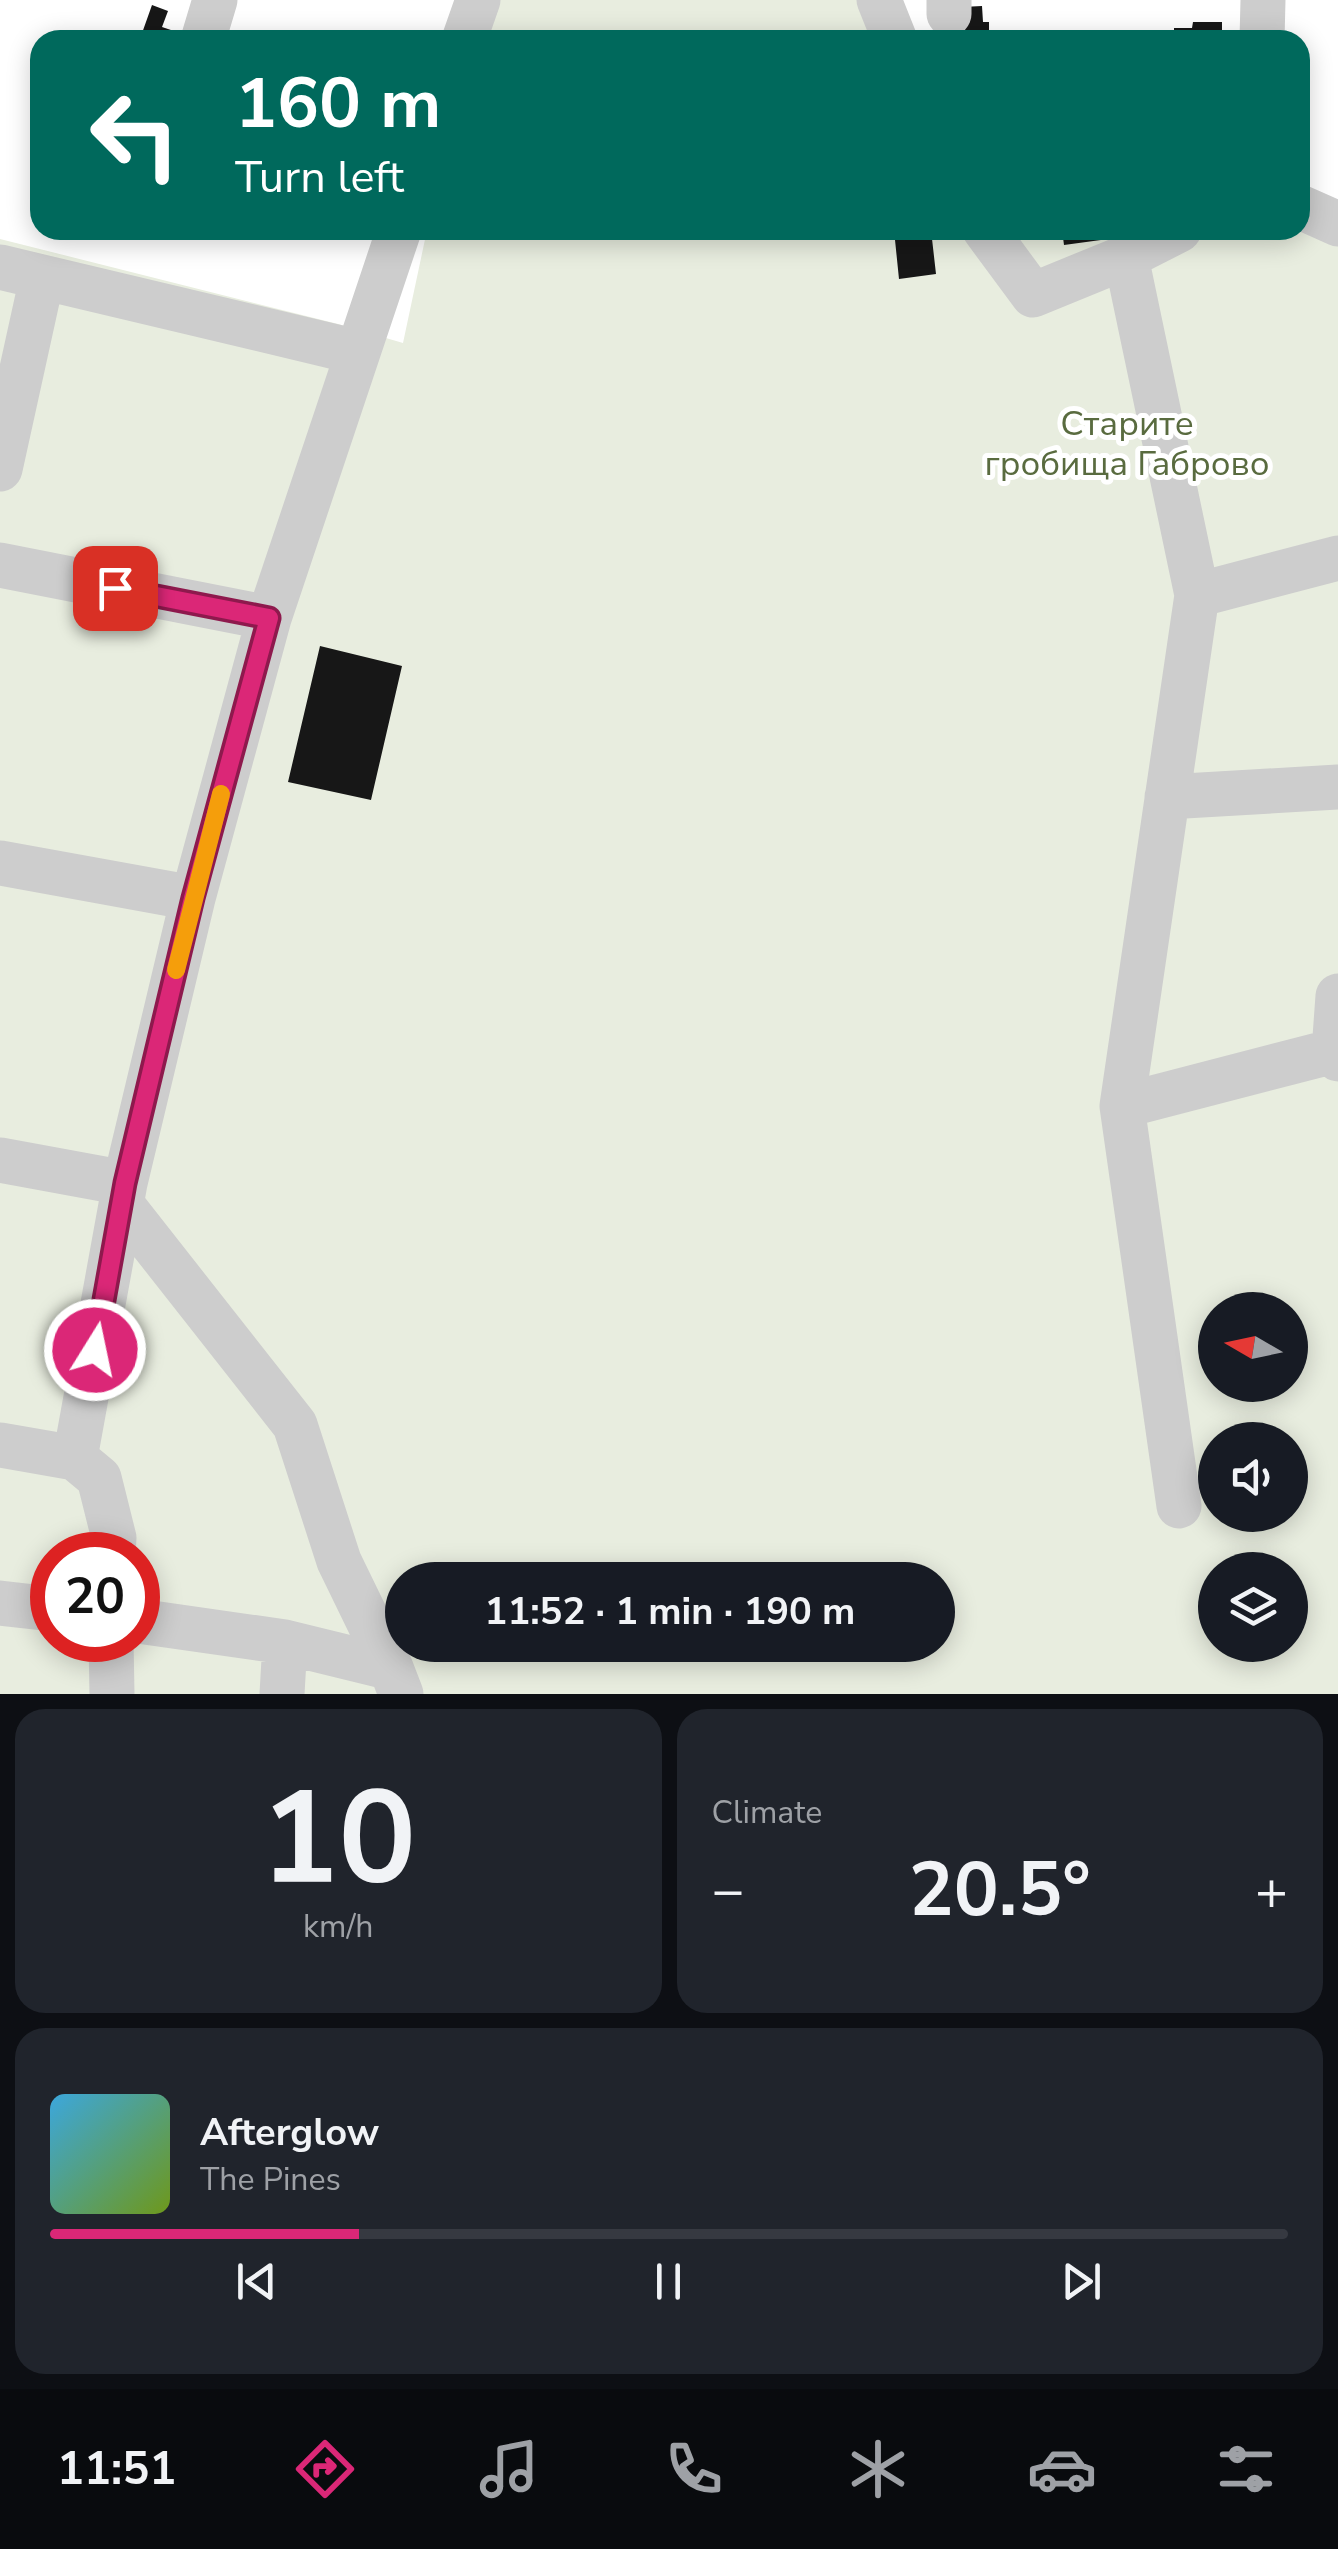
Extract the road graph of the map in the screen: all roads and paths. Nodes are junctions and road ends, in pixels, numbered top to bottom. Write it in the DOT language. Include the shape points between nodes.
graph roads {
  1 [pos="215,0"];
  2 [pos="478,0"];
  3 [pos="879,0"];
  4 [pos="1264,0"];
  5 [pos="206,30"];
  6 [pos="468,30"];
  7 [pos="891,30"];
  8 [pos="1262,30"];
  9 [pos="1310,211"];
  10 [pos="1338,224"];
  11 [pos="396,240"];
  12 [pos="992,240"];
  13 [pos="1159,240"];
  14 [pos="1126,257"];
  15 [pos="21,272"];
  16 [pos="357,352"];
  17 [pos="0,469"];
  18 [pos="1338,558"];
  19 [pos="0,565"];
  20 [pos="1197,596"];
  21 [pos="269,618"];
  22 [pos="1338,787"];
  23 [pos="1167,796"];
  24 [pos="0,864"];
  25 [pos="193,898"];
  26 [pos="1338,996"];
  27 [pos="1337,1053"];
  28 [pos="1122,1106"];
  29 [pos="0,1160"];
  30 [pos="124,1194"];
  31 [pos="0,1445"];
  32 [pos="75,1458"];
  33 [pos="1179,1506"];
  34 [pos="113,1532"];
  35 [pos="0,1603"];
  36 [pos="30,1607"];
  37 [pos="160,1623"];
  38 [pos="285,1642"];
  39 [pos="111,1662"];
  40 [pos="396,1681"];
  41 [pos="112,1694"];
  42 [pos="282,1694"];
  1 -- 5 [label="street"];
  2 -- 6 [label="street"];
  3 -- 7 [label="street"];
  4 -- 8 [label="street"];
  9 -- 10 [label="street"];
  11 -- 16 [label="street"];
  12 -- 14 [label="street" via="1033,294"];
  13 -- 14 [label="street"];
  14 -- 20 [label="street"];
  15 -- 16 [label="street"];
  15 -- 17 [label="street"];
  16 -- 21 [label="street"];
  18 -- 20 [label="street"];
  19 -- 21 [label="street"];
  20 -- 23 [label="street"];
  21 -- 25 [label="street"];
  22 -- 23 [label="street"];
  23 -- 28 [label="street"];
  24 -- 25 [label="street"];
  25 -- 30 [label="street"];
  26 -- 27 [label="street"];
  27 -- 28 [label="street"];
  28 -- 33 [label="street"];
  29 -- 30 [label="street"];
  30 -- 32 [label="street"];
  30 -- 40 [label="street" via="296,1425 339,1561"];
  31 -- 32 [label="street"];
  32 -- 34 [label="street" via="100,1478"];
  35 -- 36 [label="street"];
  37 -- 38 [label="street"];
  38 -- 40 [label="street"];
  38 -- 42 [label="street"];
  39 -- 41 [label="street"];
}
